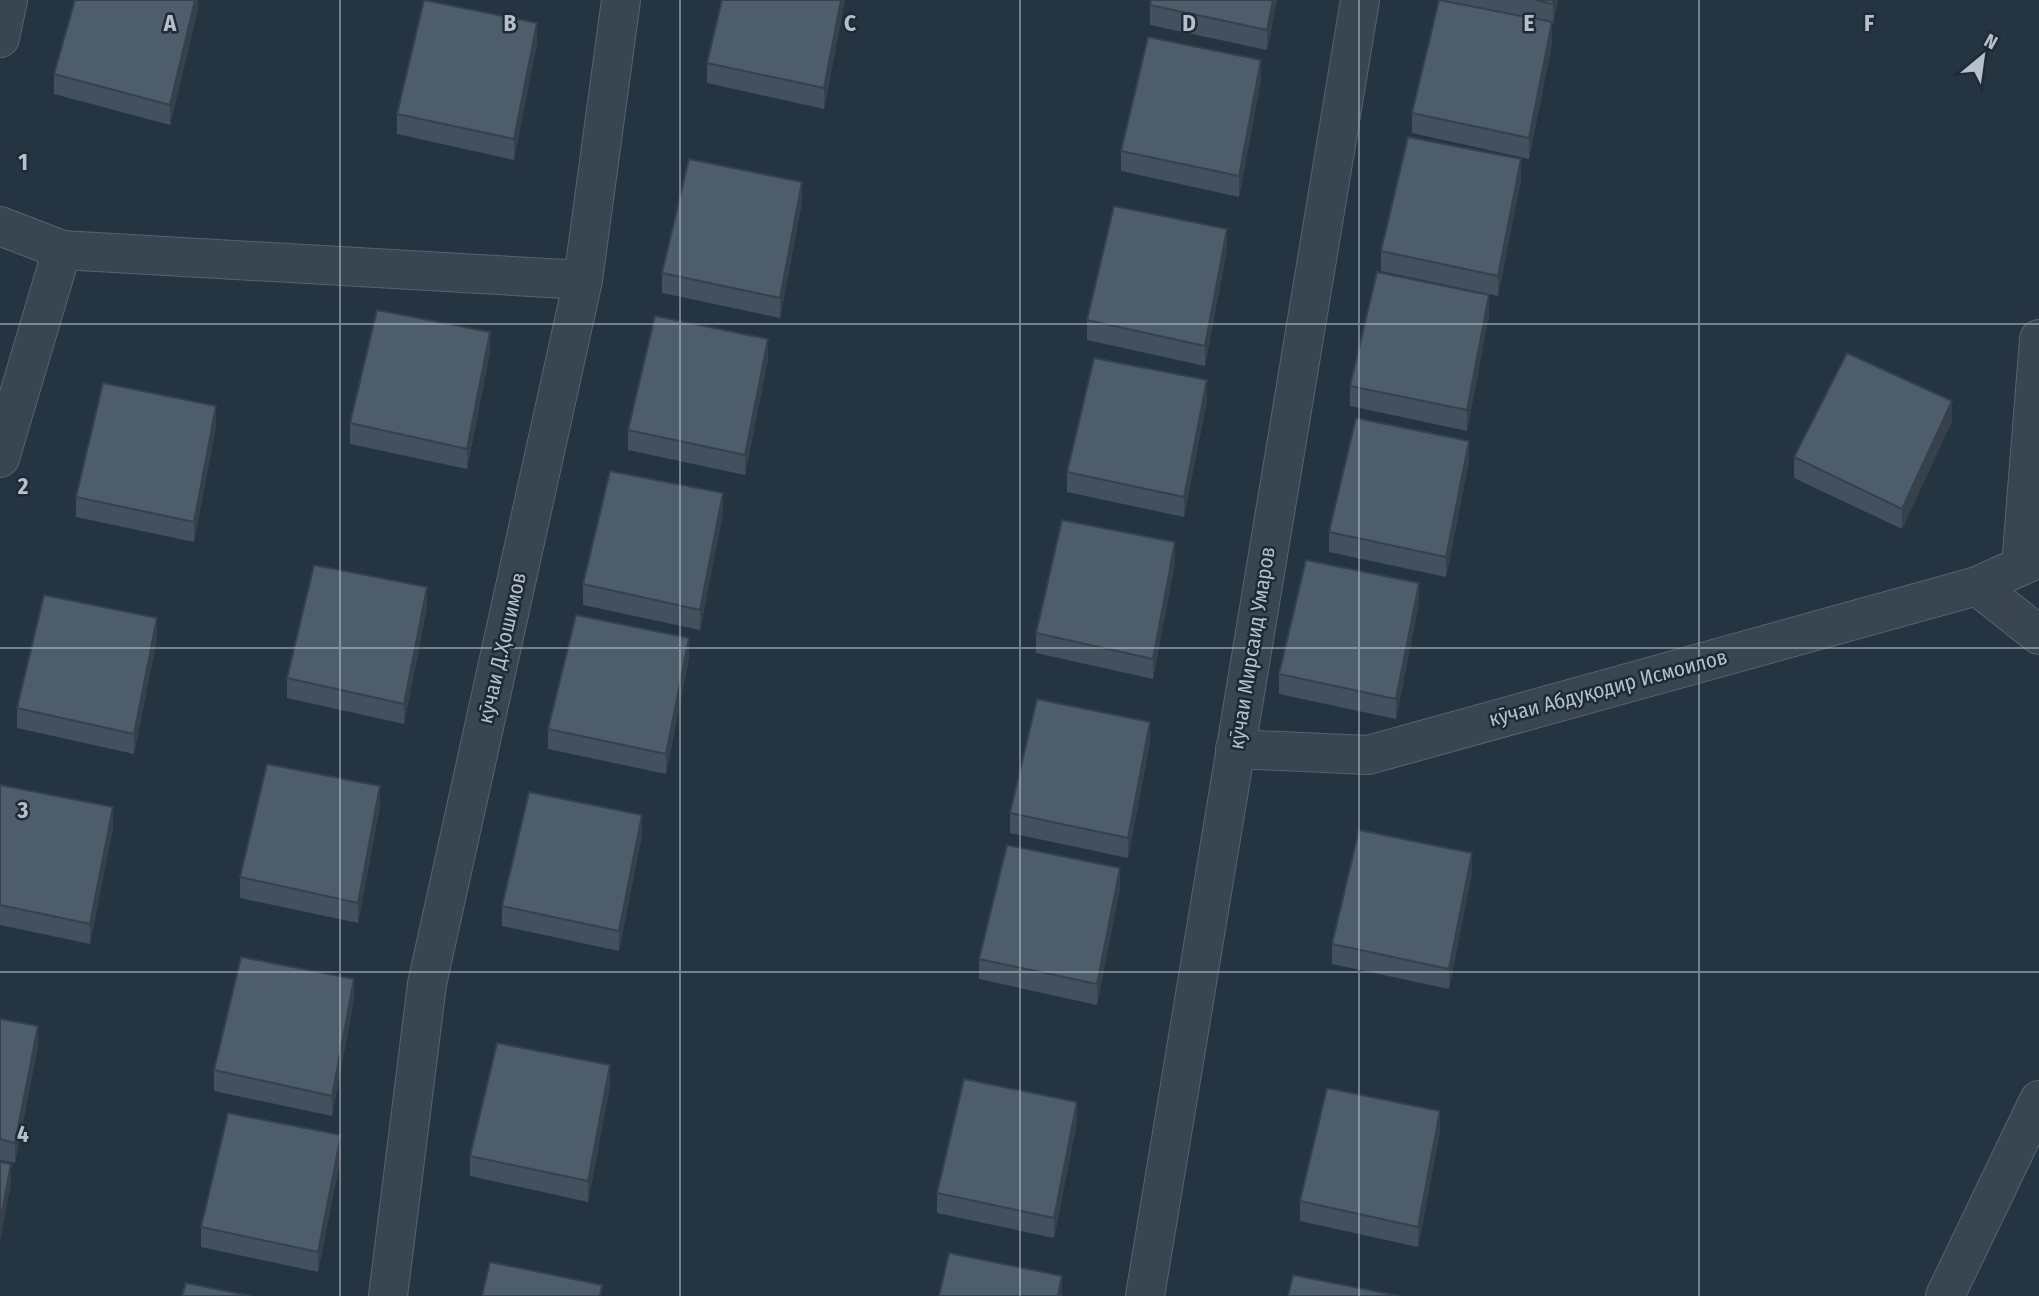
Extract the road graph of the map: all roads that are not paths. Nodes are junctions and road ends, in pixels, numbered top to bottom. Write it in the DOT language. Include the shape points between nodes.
graph roads {
  1 [pos="8,0"];
  2 [pos="621,0"];
  3 [pos="1360,0"];
  4 [pos="0,38"];
  5 [pos="0,226"];
  6 [pos="62,250"];
  7 [pos="583,280"];
  8 [pos="2039,339"];
  9 [pos="0,458"];
  10 [pos="2030,562"];
  11 [pos="1977,586"];
  12 [pos="2039,635"];
  13 [pos="1235,750"];
  14 [pos="2039,1100"];
  15 [pos="388,1296"];
  16 [pos="1145,1296"];
  17 [pos="1945,1296"];
  1 -- 4 [label="street"];
  2 -- 7 [label="street, кӯчаи Д.Ҳошимов"];
  3 -- 13 [label="street, кӯчаи Мирсаид Умаров"];
  5 -- 6 [label="street"];
  6 -- 7 [label="street"];
  6 -- 9 [label="street"];
  7 -- 15 [label="street, кӯчаи Д.Ҳошимов" via="427,984"];
  8 -- 10 [label="street"];
  10 -- 11 [label="street, кӯчаи Абдуқодир Исмоилов"];
  11 -- 12 [label="street"];
  11 -- 13 [label="street, кӯчаи Абдуқодир Исмоилов" via="1368,755"];
  13 -- 16 [label="street, кӯчаи Мирсаид Умаров"];
  14 -- 17 [label="street"];
}
